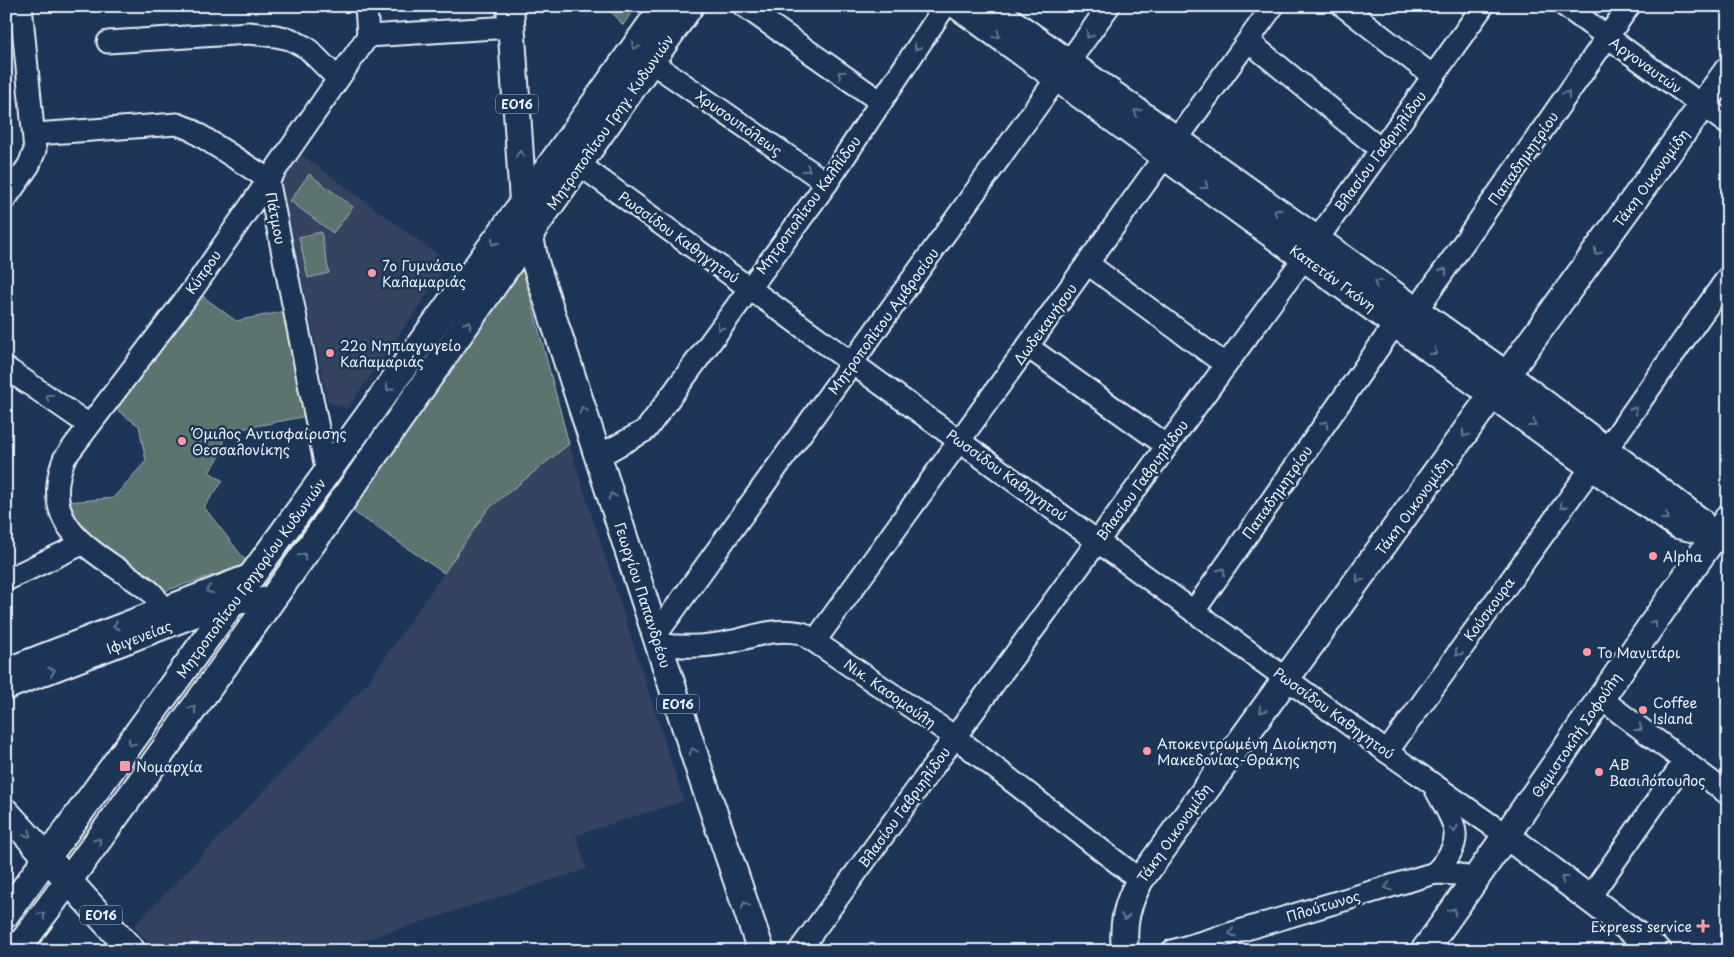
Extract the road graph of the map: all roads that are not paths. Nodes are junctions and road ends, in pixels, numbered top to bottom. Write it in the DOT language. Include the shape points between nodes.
graph roads {
  1 [pos="21,6"];
  2 [pos="366,6"];
  3 [pos="664,6"];
  4 [pos="690,6"];
  5 [pos="744,6"];
  6 [pos="945,6"];
  7 [pos="958,6"];
  8 [pos="989,6"];
  9 [pos="1109,6"];
  10 [pos="1273,6"];
  11 [pos="1342,6"];
  12 [pos="1482,6"];
  13 [pos="1565,6"];
  14 [pos="1629,6"];
  15 [pos="511,16"];
  16 [pos="368,36"];
  17 [pos="1607,37"];
  18 [pos="1248,41"];
  19 [pos="108,42"];
  20 [pos="652,62"];
  21 [pos="1728,70"];
  22 [pos="1063,71"];
  23 [pos="1434,77"];
  24 [pos="338,79"];
  25 [pos="881,102"];
  26 [pos="1703,105"];
  27 [pos="1728,124"];
  28 [pos="34,134"];
  29 [pos="1171,149"];
  30 [pos="1380,149"];
  31 [pos="580,165"];
  32 [pos="268,179"];
  33 [pos="827,183"];
  34 [pos="6,198"];
  35 [pos="523,202"];
  36 [pos="529,238"];
  37 [pos="1310,249"];
  38 [pos="1088,264"];
  39 [pos="1728,277"];
  40 [pos="749,288"];
  41 [pos="1406,317"];
  42 [pos="1028,347"];
  43 [pos="852,363"];
  44 [pos="1226,364"];
  45 [pos="6,368"];
  46 [pos="1501,385"];
  47 [pos="89,425"];
  48 [pos="960,441"];
  49 [pos="1167,446"];
  50 [pos="599,456"];
  51 [pos="1599,458"];
  52 [pos="327,473"];
  53 [pos="1724,532"];
  54 [pos="1098,541"];
  55 [pos="82,544"];
  56 [pos="255,573"];
  57 [pos="6,580"];
  58 [pos="274,596"];
  59 [pos="231,604"];
  60 [pos="161,608"];
  61 [pos="1194,611"];
  62 [pos="657,640"];
  63 [pos="815,641"];
  64 [pos="6,669"];
  65 [pos="1286,678"];
  66 [pos="6,689"];
  67 [pos="1600,698"];
  68 [pos="955,737"];
  69 [pos="1387,752"];
  70 [pos="1684,762"];
  71 [pos="1434,785"];
  72 [pos="1728,794"];
  73 [pos="6,812"];
  74 [pos="1507,836"];
  75 [pos="49,857"];
  76 [pos="1435,873"];
  77 [pos="70,880"];
  78 [pos="1140,880"];
  79 [pos="1475,880"];
  80 [pos="1589,898"];
  81 [pos="6,914"];
  82 [pos="16,951"];
  83 [pos="132,951"];
  84 [pos="761,951"];
  85 [pos="799,951"];
  86 [pos="1125,951"];
  87 [pos="1172,951"];
  88 [pos="1424,951"];
  89 [pos="1658,951"];
  1 -- 28 [label="street"];
  2 -- 16 [label="street"];
  3 -- 35 [label="main road, Μητροπολίτου Γρηγ. Κυδωνιών, one-way"];
  4 -- 20 [label="main road, Μητροπολίτου Γρηγ. Κυδωνιών"];
  25 -- 5 [label="street, one-way"];
  6 -- 25 [label="street, Μητροπολίτου Καλλίδου, one-way"];
  7 -- 22 [label="main road, Καπετάν Γκόνη, one-way"];
  8 -- 22 [label="main road, Καπετάν Γκόνη"];
  9 -- 22 [label="street, Μητροπολίτου Αμβροσίου, one-way"];
  10 -- 18 [label="street, Δωδεκανήσου"];
  11 -- 23 [label="street"];
  12 -- 23 [label="street, Βλασίου Γαβριηλίδου"];
  13 -- 17 [label="street, Αργοναυτών"];
  14 -- 17 [label="street, Παπαδημητρίου"];
  15 -- 16 [label="street"];
  35 -- 15 [label="main road, ΕΟ16, one-way"];
  16 -- 24 [label="street, Κύπρου"];
  17 -- 26 [label="street, Αργοναυτών"];
  41 -- 17 [label="street, Παπαδημητρίου, one-way"];
  18 -- 29 [label="street, Δωδεκανήσου"];
  18 -- 30 [label="street"];
  19 -- 24 [label="street" via="249,32 276,36 307,48"];
  20 -- 31 [label="main road, Μητροπολίτου Γρηγ. Κυδωνιών"];
  20 -- 33 [label="street, Χρυσουπόλεως, one-way"];
  21 -- 26 [label="main road, Τάκη Οικονομίδη"];
  22 -- 29 [label="main road, Καπετάν Γκόνη"];
  22 -- 43 [label="street, Μητροπολίτου Αμβροσίου"];
  23 -- 30 [label="street, Βλασίου Γαβριηλίδου"];
  24 -- 32 [label="street, Κύπρου"];
  25 -- 33 [label="street, Μητροπολίτου Καλλίδου"];
  26 -- 27 [label="street, Αργοναυτών"];
  26 -- 46 [label="main road, Τάκη Οικονομίδη, one-way"];
  28 -- 32 [label="street, Πάτμου" via="177,124"];
  28 -- 34 [label="street" via="33,157"];
  29 -- 37 [label="main road, Καπετάν Γκόνη"];
  29 -- 38 [label="street, Δωδεκανήσου"];
  30 -- 37 [label="street, Βλασίου Γαβριηλίδου"];
  31 -- 36 [label="main road, Μητροπολίτου Γρηγ. Κυδωνιών"];
  31 -- 40 [label="street, Ρωσσίδου Καθηγητού"];
  32 -- 47 [label="street, Κύπρου" via="192,289"];
  32 -- 52 [label="street, Πάτμου"];
  33 -- 40 [label="street, Μητροπολίτου Καλλίδου"];
  35 -- 36 [label="main road, ΕΟ16"];
  35 -- 52 [label="main road, Μητροπολίτου Γρηγορίου Κυδωνιών, one-way"];
  50 -- 36 [label="main road, Γεωργίου Παπανδρέου / ΕΟ16, one-way" via="543,290"];
  58 -- 36 [label="main road, Μητροπολίτου Γρηγορίου Κυδωνιών, one-way"];
  37 -- 41 [label="main road, Καπετάν Γκόνη"];
  37 -- 44 [label="street, Βλασίου Γαβριηλίδου"];
  38 -- 42 [label="street, Δωδεκανήσου"];
  38 -- 44 [label="street"];
  51 -- 39 [label="street, Κούσκουρα, one-way"];
  40 -- 43 [label="street, Ρωσσίδου Καθηγητού"];
  40 -- 50 [label="street, Μητροπολίτου Καλλίδου, one-way" via="646,430"];
  41 -- 46 [label="main road, Καπετάν Γκόνη"];
  61 -- 41 [label="street, Παπαδημητρίου, one-way"];
  42 -- 48 [label="street, Δωδεκανήσου"];
  42 -- 49 [label="street"];
  43 -- 48 [label="street, Ρωσσίδου Καθηγητού"];
  43 -- 62 [label="street, Μητροπολίτου Αμβροσίου"];
  44 -- 49 [label="street, Βλασίου Γαβριηλίδου"];
  47 -- 45 [label="street, one-way"];
  46 -- 51 [label="main road, Καπετάν Γκόνη"];
  46 -- 65 [label="main road, Τάκη Οικονομίδη, one-way"];
  47 -- 55 [label="street, Κύπρου" via="64,459 58,476 57,503 66,527"];
  48 -- 54 [label="street, Ρωσσίδου Καθηγητού"];
  48 -- 63 [label="street, Δωδεκανήσου"];
  49 -- 54 [label="street, Βλασίου Γαβριηλίδου"];
  62 -- 50 [label="main road, Γεωργίου Παπανδρέου / ΕΟ16, one-way"];
  51 -- 53 [label="main road, Καπετάν Γκόνη"];
  51 -- 69 [label="street, Κούσκουρα, one-way"];
  52 -- 56 [label="main road, Μητροπολίτου Γρηγορίου Κυδωνιών"];
  67 -- 53 [label="main road, Θεμιστοκλή Σοφούλη, one-way"];
  54 -- 61 [label="street, Ρωσσίδου Καθηγητού"];
  54 -- 68 [label="street, Βλασίου Γαβριηλίδου"];
  55 -- 57 [label="street"];
  55 -- 60 [label="street, Κύπρου" via="155,594"];
  56 -- 59 [label="main road, Μητροπολίτου Γρηγορίου Κυδωνιών"];
  56 -- 60 [label="street, Ιφιγενείας, one-way"];
  58 -- 59 [label="street, Ιφιγενείας"];
  77 -- 58 [label="main road, Μητροπολίτου Γρηγορίου Κυδωνιών, one-way"];
  66 -- 59 [label="street, Ιφιγενείας, one-way"];
  59 -- 75 [label="main road, Μητροπολίτου Γρηγορίου Κυδωνιών, one-way"];
  60 -- 64 [label="street, Ιφιγενείας, one-way"];
  61 -- 65 [label="street, Ρωσσίδου Καθηγητού"];
  62 -- 63 [label="street, Νικ. Κασομούλη" via="681,648 701,647 782,630 802,633"];
  84 -- 62 [label="main road, Γεωργίου Παπανδρέου / ΕΟ16, one-way"];
  63 -- 68 [label="street, Νικ. Κασομούλη"];
  65 -- 69 [label="street, Ρωσσίδου Καθηγητού"];
  65 -- 78 [label="main road, Τάκη Οικονομίδη, one-way"];
  67 -- 70 [label="street, one-way"];
  67 -- 74 [label="main road, Θεμιστοκλή Σοφούλη"];
  68 -- 78 [label="street, Νικ. Κασομούλη"];
  68 -- 85 [label="street, Βλασίου Γαβριηλίδου"];
  69 -- 71 [label="street, Ρωσσίδου Καθηγητού"];
  70 -- 72 [label="street"];
  70 -- 80 [label="street"];
  71 -- 74 [label="street, Ρωσσίδου Καθηγητού"];
  71 -- 76 [label="street, one-way" via="1456,834 1449,858"];
  73 -- 75 [label="main road, ΕΟ16, one-way"];
  74 -- 79 [label="main road, Θεμιστοκλή Σοφούλη"];
  80 -- 74 [label="main road, one-way"];
  75 -- 77 [label="main road, ΕΟ16"];
  75 -- 81 [label="main road, Μητροπολίτου Γρηγορίου Κυδωνιών"];
  76 -- 79 [label="street, Πλούτωνος" via="1456,874"];
  76 -- 87 [label="street, Πλούτωνος, one-way"];
  82 -- 77 [label="main road, Μητροπολίτου Γρηγορίου Κυδωνιών, one-way"];
  77 -- 83 [label="main road, ΕΟ16"];
  78 -- 86 [label="main road, Τάκη Οικονομίδη, one-way" via="1125,914"];
  88 -- 79 [label="main road, Θεμιστοκλή Σοφούλη, one-way"];
  80 -- 89 [label="main road"];
}
